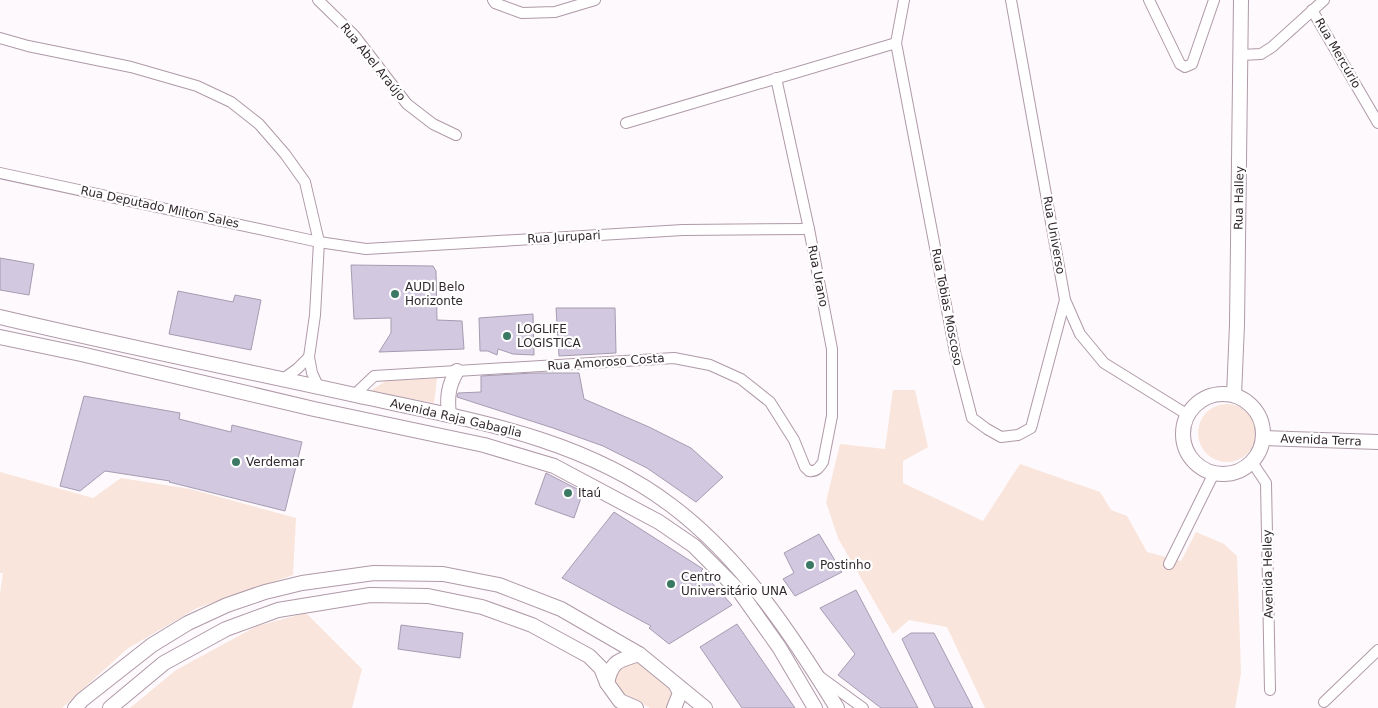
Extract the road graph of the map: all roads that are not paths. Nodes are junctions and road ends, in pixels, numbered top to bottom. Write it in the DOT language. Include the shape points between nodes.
graph roads {
  1 [pos="318,0"];
  2 [pos="493,0"];
  3 [pos="595,0"];
  4 [pos="904,0"];
  5 [pos="1011,0"];
  6 [pos="1149,0"];
  7 [pos="1214,0"];
  8 [pos="1241,0"];
  9 [pos="1324,0"];
  10 [pos="1312,10"];
  11 [pos="0,38"];
  12 [pos="896,43"];
  13 [pos="1240,55"];
  14 [pos="776,78"];
  15 [pos="626,123"];
  16 [pos="1378,123"];
  17 [pos="456,135"];
  18 [pos="0,173"];
  19 [pos="809,229"];
  20 [pos="319,242"];
  21 [pos="1065,300"];
  22 [pos="0,318"];
  23 [pos="0,337"];
  24 [pos="309,357"];
  25 [pos="457,371"];
  26 [pos="283,379"];
  27 [pos="318,386"];
  28 [pos="354,395"];
  29 [pos="1234,395"];
  30 [pos="449,415"];
  31 [pos="1188,415"];
  32 [pos="1264,438"];
  33 [pos="1378,442"];
  34 [pos="1252,462"];
  35 [pos="814,472"];
  36 [pos="1214,473"];
  37 [pos="1169,564"];
  38 [pos="1378,650"];
  39 [pos="639,654"];
  40 [pos="816,674"];
  41 [pos="607,683"];
  42 [pos="676,685"];
  43 [pos="1270,690"];
  44 [pos="1324,702"];
  45 [pos="622,704"];
  46 [pos="75,708"];
  47 [pos="110,708"];
  48 [pos="636,708"];
  49 [pos="674,708"];
  50 [pos="705,708"];
  51 [pos="815,708"];
  52 [pos="837,708"];
  53 [pos="863,708"];
  1 -- 17 [label="street, Rua Abel Araújo" via="354,35 407,104 433,124"];
  2 -- 3 [label="street" via="522,13 555,12"];
  4 -- 12 [label="street, Rua Tobias Moscoso"];
  5 -- 21 [label="street, Rua Universo"];
  6 -- 7 [label="street" via="1180,64 1185,67 1192,64"];
  8 -- 13 [label="main road, Rua Halley"];
  9 -- 10 [label="street"];
  10 -- 13 [label="street" via="1272,47 1260,54"];
  10 -- 16 [label="street, Rua Mercúrio"];
  11 -- 20 [label="street" via="132,67 197,86 230,102 259,124 305,182"];
  12 -- 14 [label="street"];
  12 -- 21 [label="street, Rua Tobias Moscoso" via="954,352 972,418 1001,437 1018,436 1030,428"];
  13 -- 29 [label="main road, Rua Halley" via="1238,325"];
  14 -- 15 [label="street"];
  14 -- 19 [label="street, Rua Urano"];
  18 -- 20 [label="street, Rua Deputado Milton Sales"];
  19 -- 20 [label="street, Rua Jurupari" via="683,230 366,249"];
  19 -- 35 [label="street, Rua Urano" via="832,349 832,416 823,462"];
  20 -- 24 [label="street"];
  21 -- 31 [label="street, Rua Universo" via="1080,334 1104,363"];
  22 -- 26 [label="main road, Avenida Raja Gabaglia"];
  23 -- 51 [label="main road, Avenida Raja Gabaglia" via="484,445 554,466 659,522 694,546 740,592 779,647"];
  24 -- 26 [label="street"];
  24 -- 27 [label="street"];
  25 -- 28 [label="street, Rua Amoroso Costa" via="374,376"];
  25 -- 30 [label="main road" via="450,383"];
  25 -- 35 [label="street, Rua Amoroso Costa" via="674,358 710,365 741,379 770,402 794,440 806,467"];
  26 -- 27 [label="main road, Avenida Raja Gabaglia"];
  27 -- 28 [label="main road, Avenida Raja Gabaglia"];
  28 -- 30 [label="main road, Avenida Raja Gabaglia"];
  29 -- 31 [label="main road" via="1216,394 1204,398"];
  29 -- 32 [label="main road" via="1255,408"];
  30 -- 40 [label="main road, Avenida Raja Gabaglia" via="526,435 593,459 672,506 710,538 746,577"];
  31 -- 36 [label="main road" via="1183,439 1187,450 1203,469"];
  32 -- 33 [label="main road, Avenida Terra"];
  32 -- 34 [label="main road"];
  34 -- 36 [label="main road" via="1228,474"];
  34 -- 43 [label="street, Avenida Helley" via="1266,483"];
  36 -- 37 [label="street"];
  38 -- 44 [label="street"];
  39 -- 41 [label="main road" via="614,663"];
  39 -- 42 [label="main road"];
  39 -- 46 [label="main road" via="560,609 499,585 443,574 374,573 302,583 227,605 188,623 152,646"];
  40 -- 52 [label="main road, Avenida Raja Gabaglia"];
  40 -- 53 [label="street"];
  41 -- 45 [label="main road"];
  41 -- 47 [label="main road" via="602,668 588,656 532,625 482,607 428,596 370,595 278,610 226,630 164,663"];
  42 -- 49 [label="main road" via="680,693"];
  42 -- 50 [label="main road"];
  45 -- 48 [label="main road"];
}
